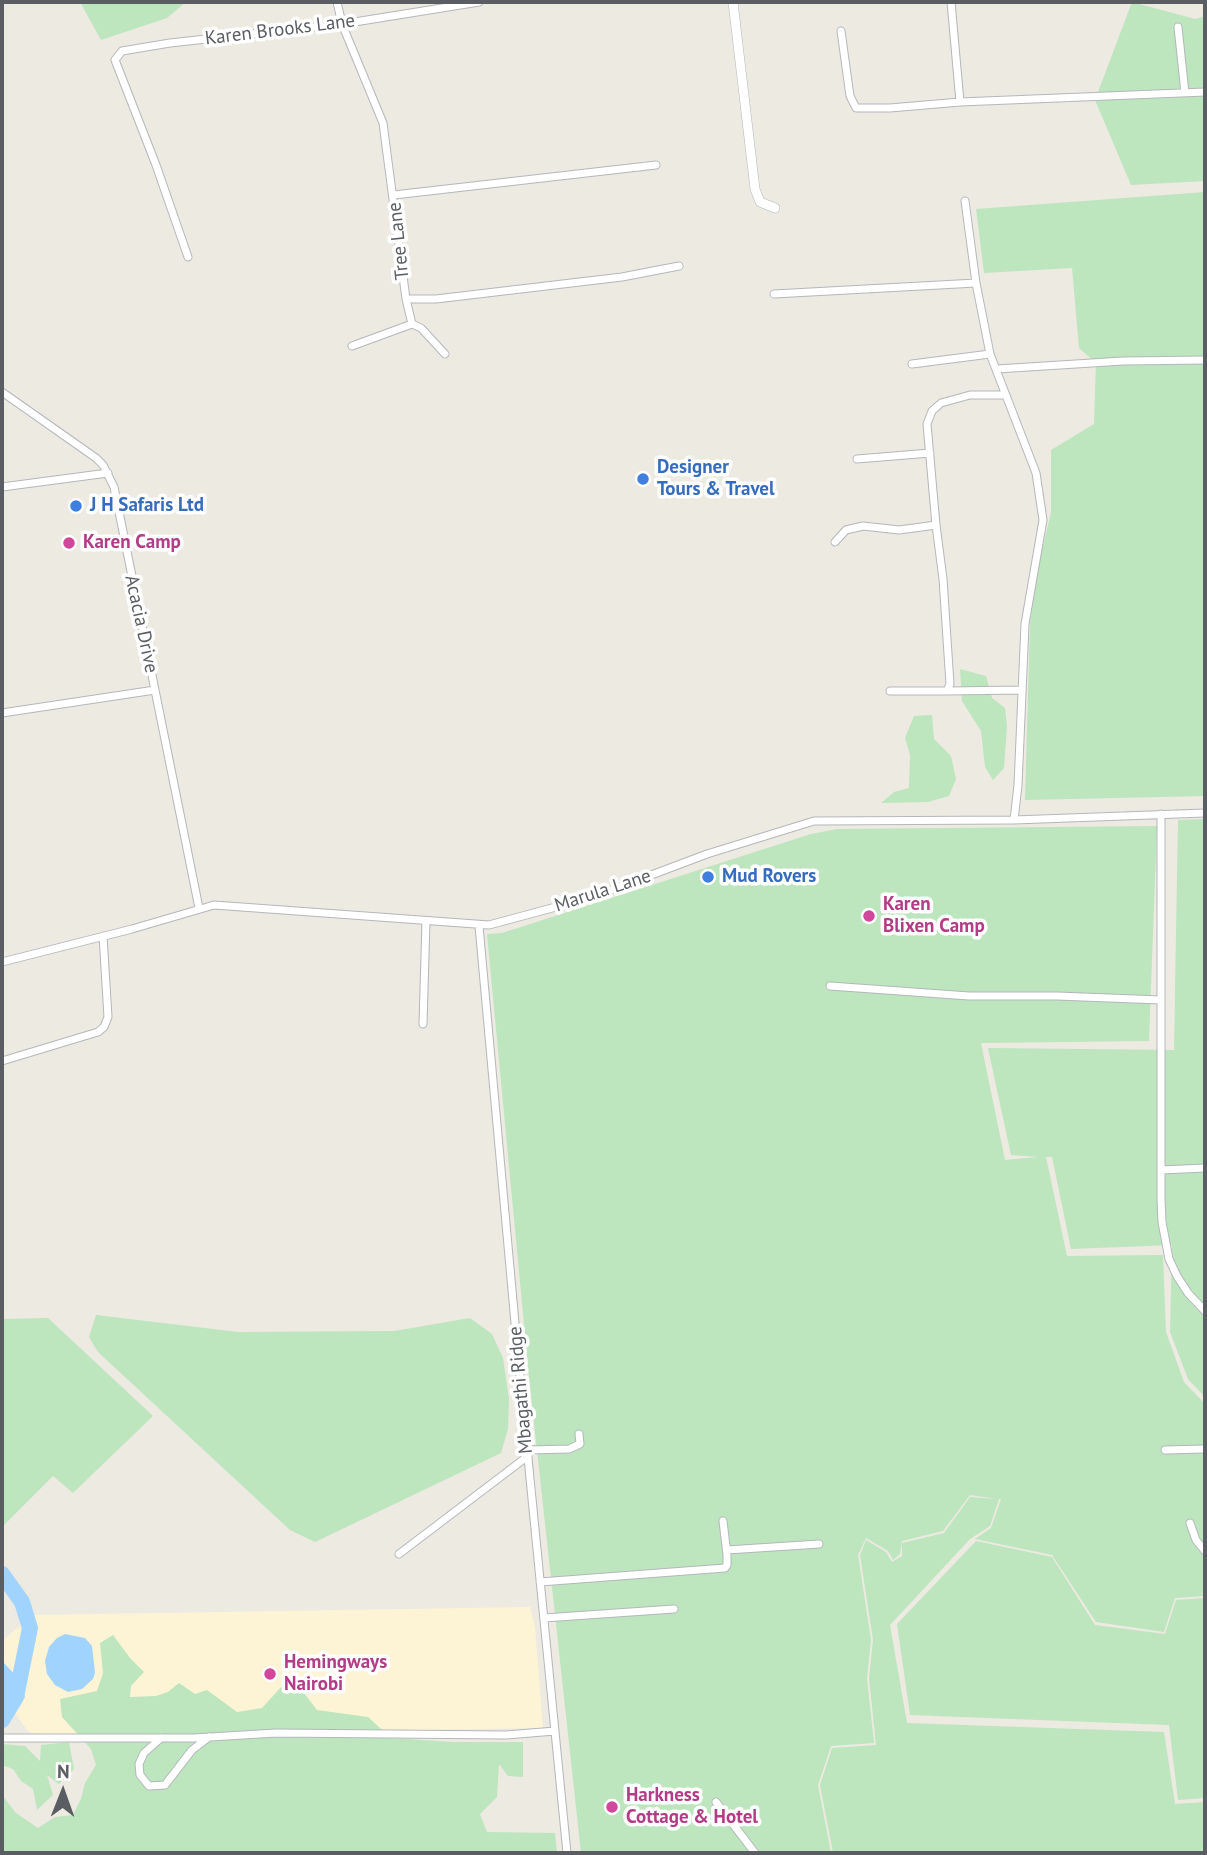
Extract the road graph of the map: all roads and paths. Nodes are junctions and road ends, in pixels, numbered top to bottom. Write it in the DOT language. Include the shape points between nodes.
graph roads {
  1 [pos="337,2"];
  2 [pos="479,2"];
  3 [pos="733,2"];
  4 [pos="951,2"];
  5 [pos="342,23"];
  6 [pos="1178,27"];
  7 [pos="841,31"];
  8 [pos="1205,92"];
  9 [pos="1185,93"];
  10 [pos="960,102"];
  11 [pos="656,165"];
  12 [pos="394,195"];
  13 [pos="965,201"];
  14 [pos="775,208"];
  15 [pos="188,257"];
  16 [pos="678,266"];
  17 [pos="976,283"];
  18 [pos="774,294"];
  19 [pos="407,299"];
  20 [pos="412,324"];
  21 [pos="352,346"];
  22 [pos="990,354"];
  23 [pos="445,355"];
  24 [pos="1205,360"];
  25 [pos="912,364"];
  26 [pos="997,369"];
  27 [pos="2,392"];
  28 [pos="1005,395"];
  29 [pos="930,453"];
  30 [pos="857,459"];
  31 [pos="108,473"];
  32 [pos="2,487"];
  33 [pos="936,525"];
  34 [pos="835,542"];
  35 [pos="1021,690"];
  36 [pos="155,691"];
  37 [pos="890,691"];
  38 [pos="947,691"];
  39 [pos="2,713"];
  40 [pos="1205,813"];
  41 [pos="1161,814"];
  42 [pos="1014,820"];
  43 [pos="199,908"];
  44 [pos="426,922"];
  45 [pos="479,926"];
  46 [pos="103,936"];
  47 [pos="2,961"];
  48 [pos="830,986"];
  49 [pos="1161,1000"];
  50 [pos="423,1024"];
  51 [pos="2,1061"];
  52 [pos="1205,1168"];
  53 [pos="1161,1170"];
  54 [pos="1205,1311"];
  55 [pos="579,1434"];
  56 [pos="1205,1449"];
  57 [pos="1165,1450"];
  58 [pos="527,1453"];
  59 [pos="723,1521"];
  60 [pos="1190,1523"];
  61 [pos="819,1544"];
  62 [pos="727,1550"];
  63 [pos="1205,1551"];
  64 [pos="399,1554"];
  65 [pos="540,1582"];
  66 [pos="674,1609"];
  67 [pos="544,1618"];
  68 [pos="555,1731"];
  69 [pos="209,1737"];
  70 [pos="4,1738"];
  71 [pos="161,1738"];
  72 [pos="716,1802"];
  73 [pos="567,1853"];
  74 [pos="755,1853"];
  1 -- 5 [label="street, Tree Lane"];
  2 -- 5 [label="street, Karen Brooks Lane"];
  3 -- 14 [label="street" via="755,190 760,202"];
  4 -- 10 [label="street"];
  5 -- 12 [label="street, Tree Lane" via="383,123"];
  5 -- 15 [label="street, Karen Brooks Lane" via="170,43 122,51 115,60"];
  6 -- 9 [label="street"];
  7 -- 10 [label="street" via="850,96 856,108"];
  8 -- 9 [label="street"];
  9 -- 10 [label="street"];
  11 -- 12 [label="street"];
  12 -- 19 [label="street, Tree Lane"];
  13 -- 17 [label="street"];
  16 -- 19 [label="street, Tree Lane" via="622,277"];
  17 -- 18 [label="street"];
  17 -- 22 [label="street"];
  19 -- 20 [label="street"];
  20 -- 21 [label="street"];
  20 -- 23 [label="street"];
  22 -- 25 [label="street"];
  22 -- 26 [label="street"];
  24 -- 26 [label="street"];
  26 -- 28 [label="street"];
  27 -- 31 [label="street, Acacia Drive" via="96,458"];
  28 -- 29 [label="street" via="970,395 941,403 926,424"];
  28 -- 35 [label="street" via="1036,473 1043,520 1025,624"];
  29 -- 30 [label="street"];
  29 -- 33 [label="street"];
  31 -- 32 [label="street"];
  31 -- 36 [label="street, Acacia Drive" via="123,524"];
  33 -- 34 [label="street" via="899,530 863,526 846,530"];
  33 -- 38 [label="street"];
  35 -- 38 [label="street"];
  35 -- 42 [label="street"];
  36 -- 39 [label="street"];
  36 -- 43 [label="street, Acacia Drive"];
  37 -- 38 [label="street"];
  40 -- 41 [label="street, Marula Lane"];
  41 -- 42 [label="street, Marula Lane"];
  41 -- 49 [label="street"];
  42 -- 45 [label="street, Marula Lane" via="814,821 707,854 593,897"];
  43 -- 44 [label="street, Marula Lane" via="226,905"];
  43 -- 46 [label="street, Marula Lane"];
  44 -- 45 [label="street, Marula Lane"];
  44 -- 50 [label="street"];
  45 -- 58 [label="street, Mbagathi Ridge"];
  46 -- 47 [label="street, Marula Lane"];
  46 -- 51 [label="street" via="108,1017 104,1027"];
  48 -- 49 [label="street" via="969,996"];
  49 -- 53 [label="street"];
  52 -- 53 [label="street"];
  53 -- 54 [label="street" via="1161,1210 1169,1259 1188,1293"];
  55 -- 58 [label="street" via="580,1444"];
  56 -- 57 [label="street"];
  58 -- 64 [label="street"];
  58 -- 65 [label="street, Mbagathi Ridge"];
  59 -- 62 [label="street"];
  60 -- 63 [label="street"];
  61 -- 62 [label="street"];
  62 -- 65 [label="street" via="725,1568"];
  65 -- 67 [label="street, Mbagathi Ridge"];
  66 -- 67 [label="street"];
  67 -- 68 [label="street, Mbagathi Ridge"];
  68 -- 69 [label="street"];
  68 -- 73 [label="street, Mbagathi Ridge"];
  69 -- 71 [label="street"];
  69 -- 71 [label="street" via="192,1750 165,1784 149,1786 140,1775 139,1764"];
  70 -- 71 [label="street"];
  72 -- 74 [label="street"];
}
